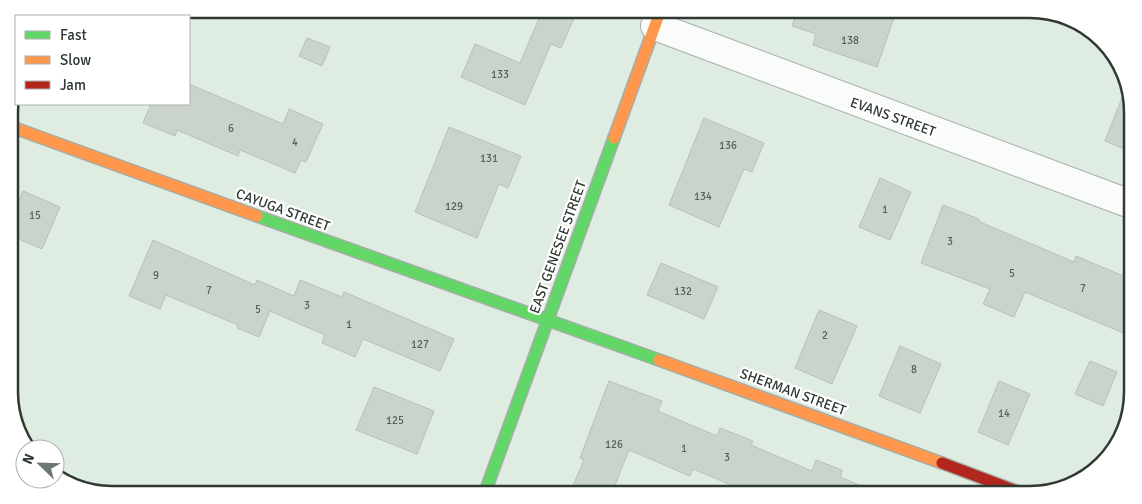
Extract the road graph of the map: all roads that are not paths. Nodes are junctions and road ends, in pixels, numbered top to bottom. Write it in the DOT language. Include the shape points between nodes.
graph roads {
  1 [pos="658,18"];
  2 [pos="18,129"];
  3 [pos="1124,202"];
  4 [pos="547,322"];
  5 [pos="487,486"];
  6 [pos="1003,486"];
  1 -- 3 [label="street, EVANS STREET"];
  1 -- 4 [label="main road, EAST GENESEE STREET"];
  2 -- 4 [label="main road, CAYUGA STREET"];
  4 -- 5 [label="main road, EAST GENESEE STREET"];
  4 -- 6 [label="main road, SHERMAN STREET" via="729,384"];
}
